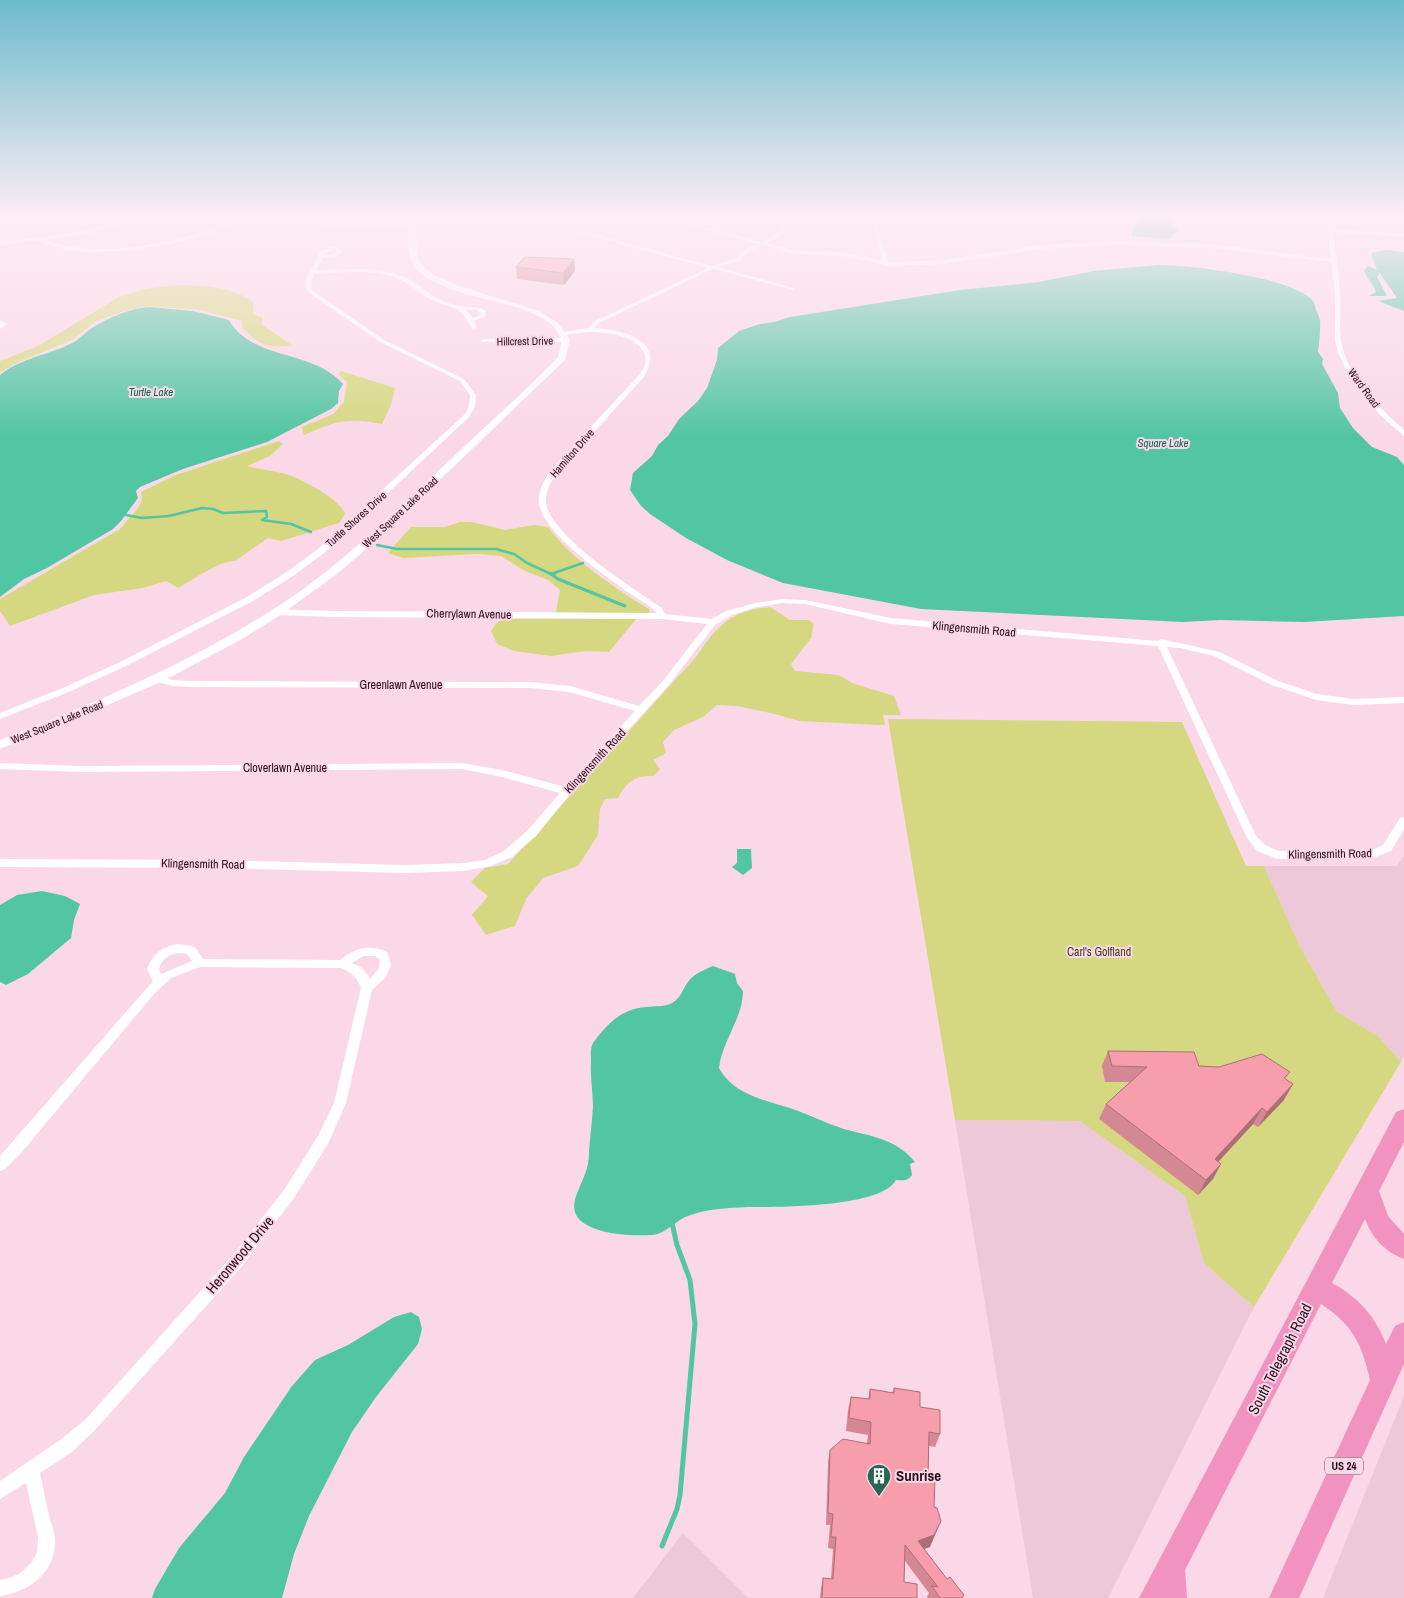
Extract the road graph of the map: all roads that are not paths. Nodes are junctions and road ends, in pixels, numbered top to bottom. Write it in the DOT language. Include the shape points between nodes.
graph roads {
  1 [pos="309,289"];
  2 [pos="419,289"];
  3 [pos="456,289"];
  4 [pos="669,289"];
  5 [pos="1336,289"];
  6 [pos="463,308"];
  7 [pos="472,320"];
  8 [pos="0,322"];
  9 [pos="0,327"];
  10 [pos="474,327"];
  11 [pos="590,330"];
  12 [pos="565,337"];
  13 [pos="484,341"];
  14 [pos="1404,434"];
  15 [pos="277,612"];
  16 [pos="662,616"];
  17 [pos="713,622"];
  18 [pos="1161,642"];
  19 [pos="156,679"];
  20 [pos="1404,700"];
  21 [pos="642,710"];
  22 [pos="0,716"];
  23 [pos="0,745"];
  24 [pos="0,766"];
  25 [pos="567,791"];
  26 [pos="1404,821"];
  27 [pos="0,863"];
  28 [pos="200,963"];
  29 [pos="342,964"];
  30 [pos="159,981"];
  31 [pos="366,988"];
  32 [pos="1404,1119"];
  33 [pos="0,1165"];
  34 [pos="1368,1192"];
  35 [pos="1404,1247"];
  36 [pos="1317,1288"];
  37 [pos="1404,1335"];
  38 [pos="1383,1380"];
  39 [pos="32,1470"];
  40 [pos="0,1491"];
  41 [pos="1170,1567"];
  42 [pos="0,1588"];
  43 [pos="1154,1598"];
  44 [pos="1172,1598"];
  45 [pos="1284,1598"];
  1 -- 22 [label="street, Turtle Shores Drive" via="315,297 382,341 465,383 473,400 468,416 321,551 284,578 124,664"];
  2 -- 6 [label="street" via="435,300"];
  3 -- 12 [label="street" via="537,312 553,321"];
  4 -- 11 [label="street" via="597,322"];
  5 -- 14 [label="street, Ward Road" via="1338,340 1345,361 1363,391"];
  6 -- 7 [label="street"];
  6 -- 7 [label="street" via="484,312 483,316"];
  7 -- 10 [label="street"];
  8 -- 9 [label="street" via="4,324"];
  11 -- 12 [label="street, Hamilton Drive"];
  11 -- 16 [label="street, Hamilton Drive" via="636,340 647,351 648,363 642,376 553,473 545,489 543,508 554,526 581,552"];
  12 -- 13 [label="street, Hillcrest Drive"];
  12 -- 15 [label="street, West Square Lake Road" via="565,353 556,365 397,516 333,572"];
  15 -- 16 [label="street, Cherrylawn Avenue"];
  15 -- 19 [label="street, West Square Lake Road"];
  16 -- 17 [label="street"];
  17 -- 18 [label="street, Klingensmith Road" via="740,608 782,601 891,621"];
  17 -- 21 [label="street, Klingensmith Road"];
  18 -- 20 [label="street, Klingensmith Road" via="1214,653 1275,683 1316,696 1354,702"];
  18 -- 26 [label="street, Klingensmith Road" via="1252,838 1261,848 1280,855 1372,854 1387,848"];
  19 -- 21 [label="street, Greenlawn Avenue" via="192,684 531,684 570,689"];
  19 -- 23 [label="street, West Square Lake Road"];
  21 -- 25 [label="street, Klingensmith Road"];
  24 -- 25 [label="street, Cloverlawn Avenue" via="83,769 462,766 517,776"];
  25 -- 27 [label="street, Klingensmith Road" via="522,844 496,860 464,867 405,869"];
  28 -- 29 [label="street"];
  28 -- 30 [label="street" via="179,969"];
  28 -- 30 [label="street" via="191,950 168,950 155,961 153,969"];
  29 -- 31 [label="street" via="363,976"];
  29 -- 31 [label="street" via="362,951 383,954 384,970"];
  30 -- 33 [label="street"];
  31 -- 39 [label="street, Heronwood Drive" via="340,1103 323,1140 290,1194 238,1260 90,1425"];
  32 -- 34 [label="highway, South Telegraph Road"];
  34 -- 35 [label="highway" via="1381,1227"];
  34 -- 36 [label="highway, South Telegraph Road"];
  36 -- 38 [label="highway" via="1338,1299 1357,1316 1371,1335"];
  36 -- 41 [label="highway, South Telegraph Road"];
  37 -- 38 [label="highway, US 24"];
  38 -- 45 [label="highway, US 24"];
  39 -- 40 [label="street, Heronwood Drive"];
  39 -- 42 [label="street" via="47,1542 44,1555 37,1568 20,1584"];
  41 -- 43 [label="highway, South Telegraph Road"];
  41 -- 44 [label="highway"];
}
